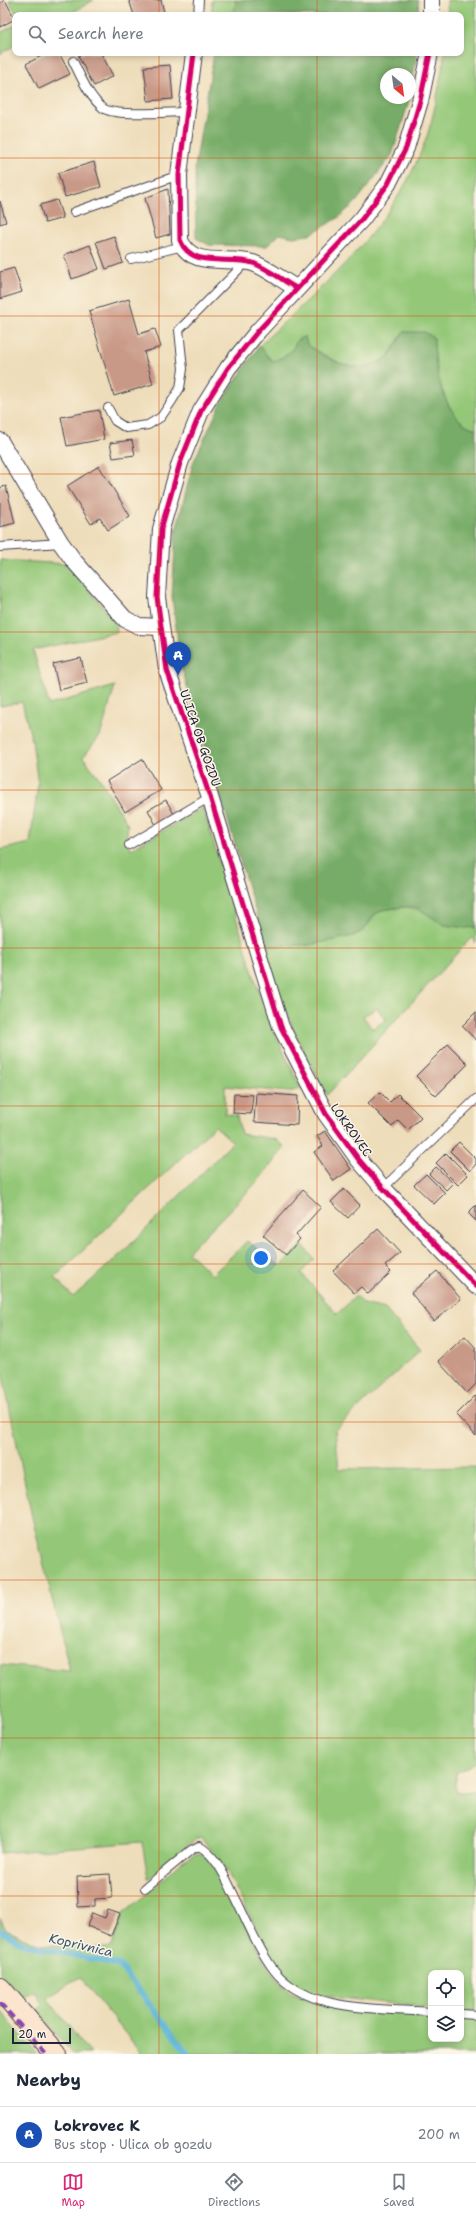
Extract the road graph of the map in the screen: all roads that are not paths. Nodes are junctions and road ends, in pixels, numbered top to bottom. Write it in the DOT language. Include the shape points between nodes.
graph roads {
  1 [pos="199,0"];
  2 [pos="431,0"];
  3 [pos="198,12"];
  4 [pos="431,12"];
  5 [pos="194,56"];
  6 [pos="429,56"];
  7 [pos="73,62"];
  8 [pos="186,112"];
  9 [pos="179,175"];
  10 [pos="74,212"];
  11 [pos="183,246"];
  12 [pos="131,259"];
  13 [pos="246,261"];
  14 [pos="296,288"];
  15 [pos="108,408"];
  16 [pos="0,441"];
  17 [pos="60,543"];
  18 [pos="0,547"];
  19 [pos="160,627"];
  20 [pos="210,797"];
  21 [pos="129,845"];
  22 [pos="257,954"];
  23 [pos="476,1099"];
  24 [pos="382,1188"];
  25 [pos="476,1286"];
  26 [pos="145,1888"];
  27 [pos="0,1989"];
  28 [pos="428,2012"];
  29 [pos="464,2014"];
  30 [pos="476,2015"];
  31 [pos="56,2054"];
  1 -- 3 [label="lane"];
  2 -- 4 [label="street"];
  5 -- 8 [label="street"];
  6 -- 14 [label="street, ULICA OB GOZDU" via="406,148 388,184 362,219"];
  7 -- 8 [label="lane" via="95,100 104,110 123,114"];
  8 -- 9 [label="street"];
  9 -- 10 [label="lane"];
  9 -- 11 [label="street" via="180,240"];
  11 -- 12 [label="lane"];
  11 -- 13 [label="street" via="198,258"];
  13 -- 14 [label="street"];
  13 -- 15 [label="lane" via="179,330 183,369 180,388 161,417 148,425 126,428 115,421"];
  14 -- 19 [label="street, ULICA OB GOZDU" via="228,368 201,411 182,457 162,529 157,597"];
  16 -- 17 [label="street"];
  17 -- 18 [label="lane"];
  17 -- 19 [label="street" via="124,619 139,626"];
  19 -- 20 [label="street, ULICA OB GOZDU" via="167,670"];
  20 -- 21 [label="lane"];
  20 -- 22 [label="street, ULICA OB GOZDU"];
  22 -- 24 [label="street, LOKROVEC" via="281,1027 302,1071 326,1114"];
  23 -- 24 [label="lane"];
  24 -- 25 [label="street, LOKROVEC"];
  26 -- 28 [label="lane" via="199,1846 214,1859 223,1873 270,1964 294,1990 339,2004"];
  27 -- 31 [label="street"];
  29 -- 30 [label="lane"];
}
